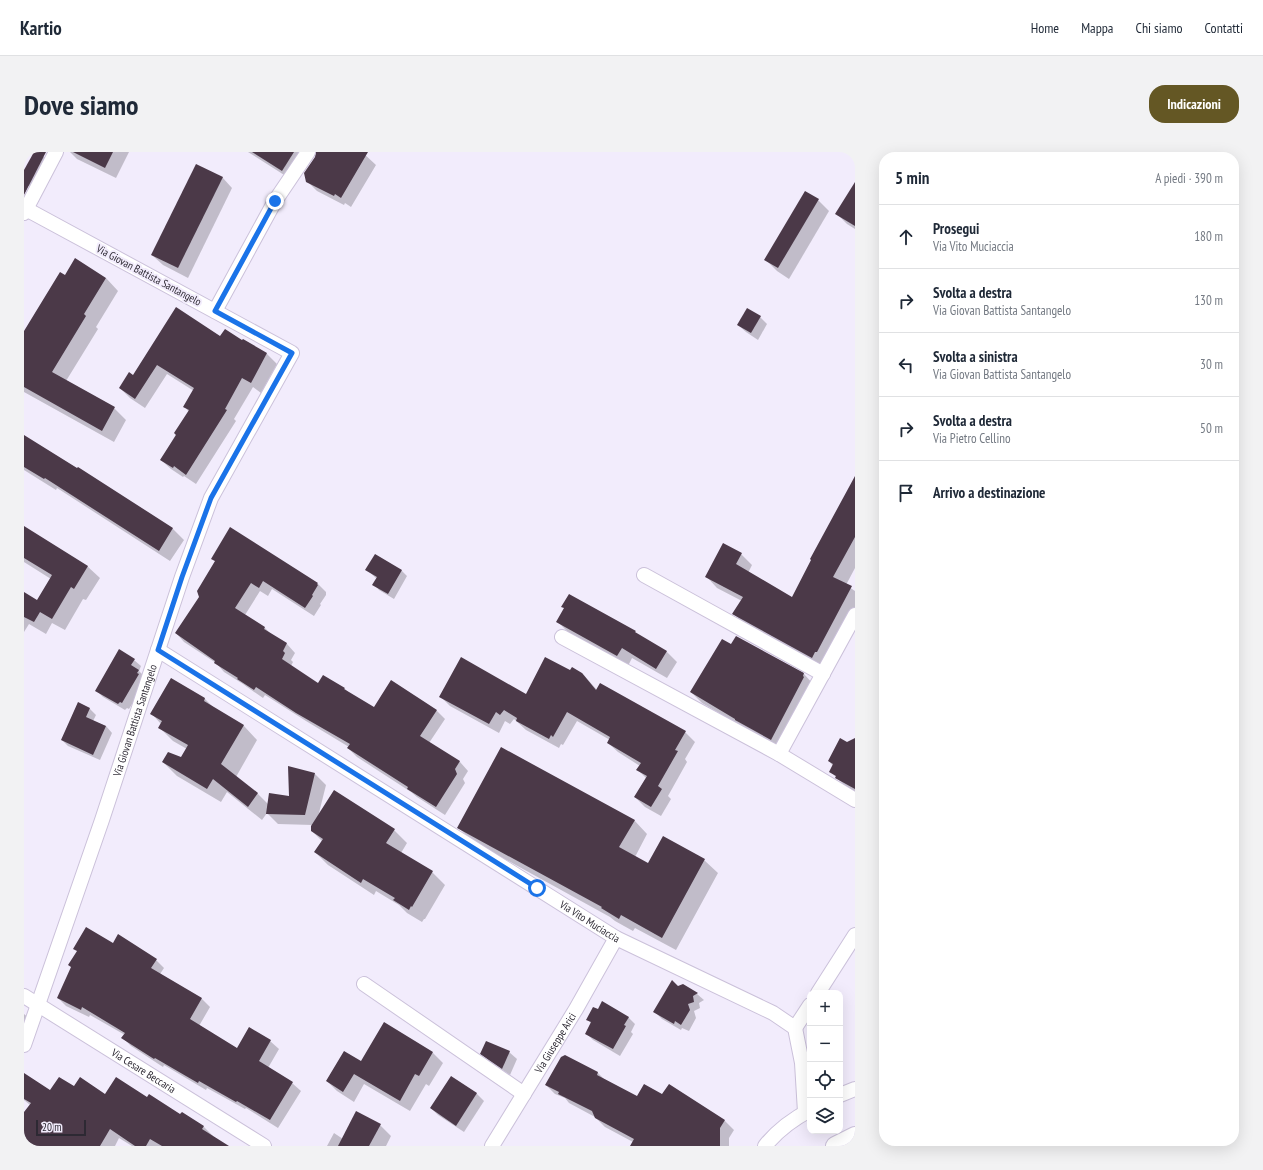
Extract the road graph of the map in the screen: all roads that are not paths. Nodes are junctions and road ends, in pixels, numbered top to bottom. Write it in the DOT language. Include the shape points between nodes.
graph roads {
  1 [pos="56,152"];
  2 [pos="308,152"];
  3 [pos="25,211"];
  4 [pos="215,311"];
  5 [pos="644,575"];
  6 [pos="855,615"];
  7 [pos="562,637"];
  8 [pos="158,650"];
  9 [pos="823,674"];
  10 [pos="779,754"];
  11 [pos="855,800"];
  12 [pos="855,935"];
  13 [pos="616,938"];
  14 [pos="364,984"];
  15 [pos="820,990"];
  16 [pos="24,996"];
  17 [pos="38,1004"];
  18 [pos="807,1010"];
  19 [pos="796,1028"];
  20 [pos="24,1045"];
  21 [pos="855,1089"];
  22 [pos="524,1094"];
  23 [pos="843,1094"];
  24 [pos="807,1103"];
  25 [pos="807,1112"];
  26 [pos="855,1136"];
  27 [pos="264,1146"];
  28 [pos="492,1146"];
  29 [pos="765,1146"];
  30 [pos="835,1146"];
  1 -- 3 [label="street"];
  2 -- 4 [label="street" via="275,201"];
  3 -- 4 [label="street, Via Giovan Battista Santangelo"];
  4 -- 8 [label="street, Via Giovan Battista Santangelo" via="292,353 211,498"];
  5 -- 9 [label="street"];
  6 -- 9 [label="street"];
  7 -- 10 [label="street"];
  8 -- 13 [label="street, Via Vito Muciaccia"];
  8 -- 17 [label="street, Via Giovan Battista Santangelo"];
  9 -- 10 [label="street"];
  10 -- 11 [label="street"];
  12 -- 15 [label="street"];
  13 -- 19 [label="street, Via Vito Muciaccia" via="772,1013"];
  13 -- 22 [label="street, Via Giuseppe Arici"];
  14 -- 22 [label="street"];
  16 -- 17 [label="street, Via Cesare Beccaria"];
  17 -- 20 [label="street, Via Giovan Battista Santangelo"];
  17 -- 27 [label="street, Via Cesare Beccaria"];
  18 -- 19 [label="street"];
  19 -- 24 [label="street"];
  21 -- 23 [label="street"];
  22 -- 28 [label="street, Via Giuseppe Arici"];
  25 -- 29 [label="street" via="787,1124"];
  26 -- 30 [label="street"];
}
